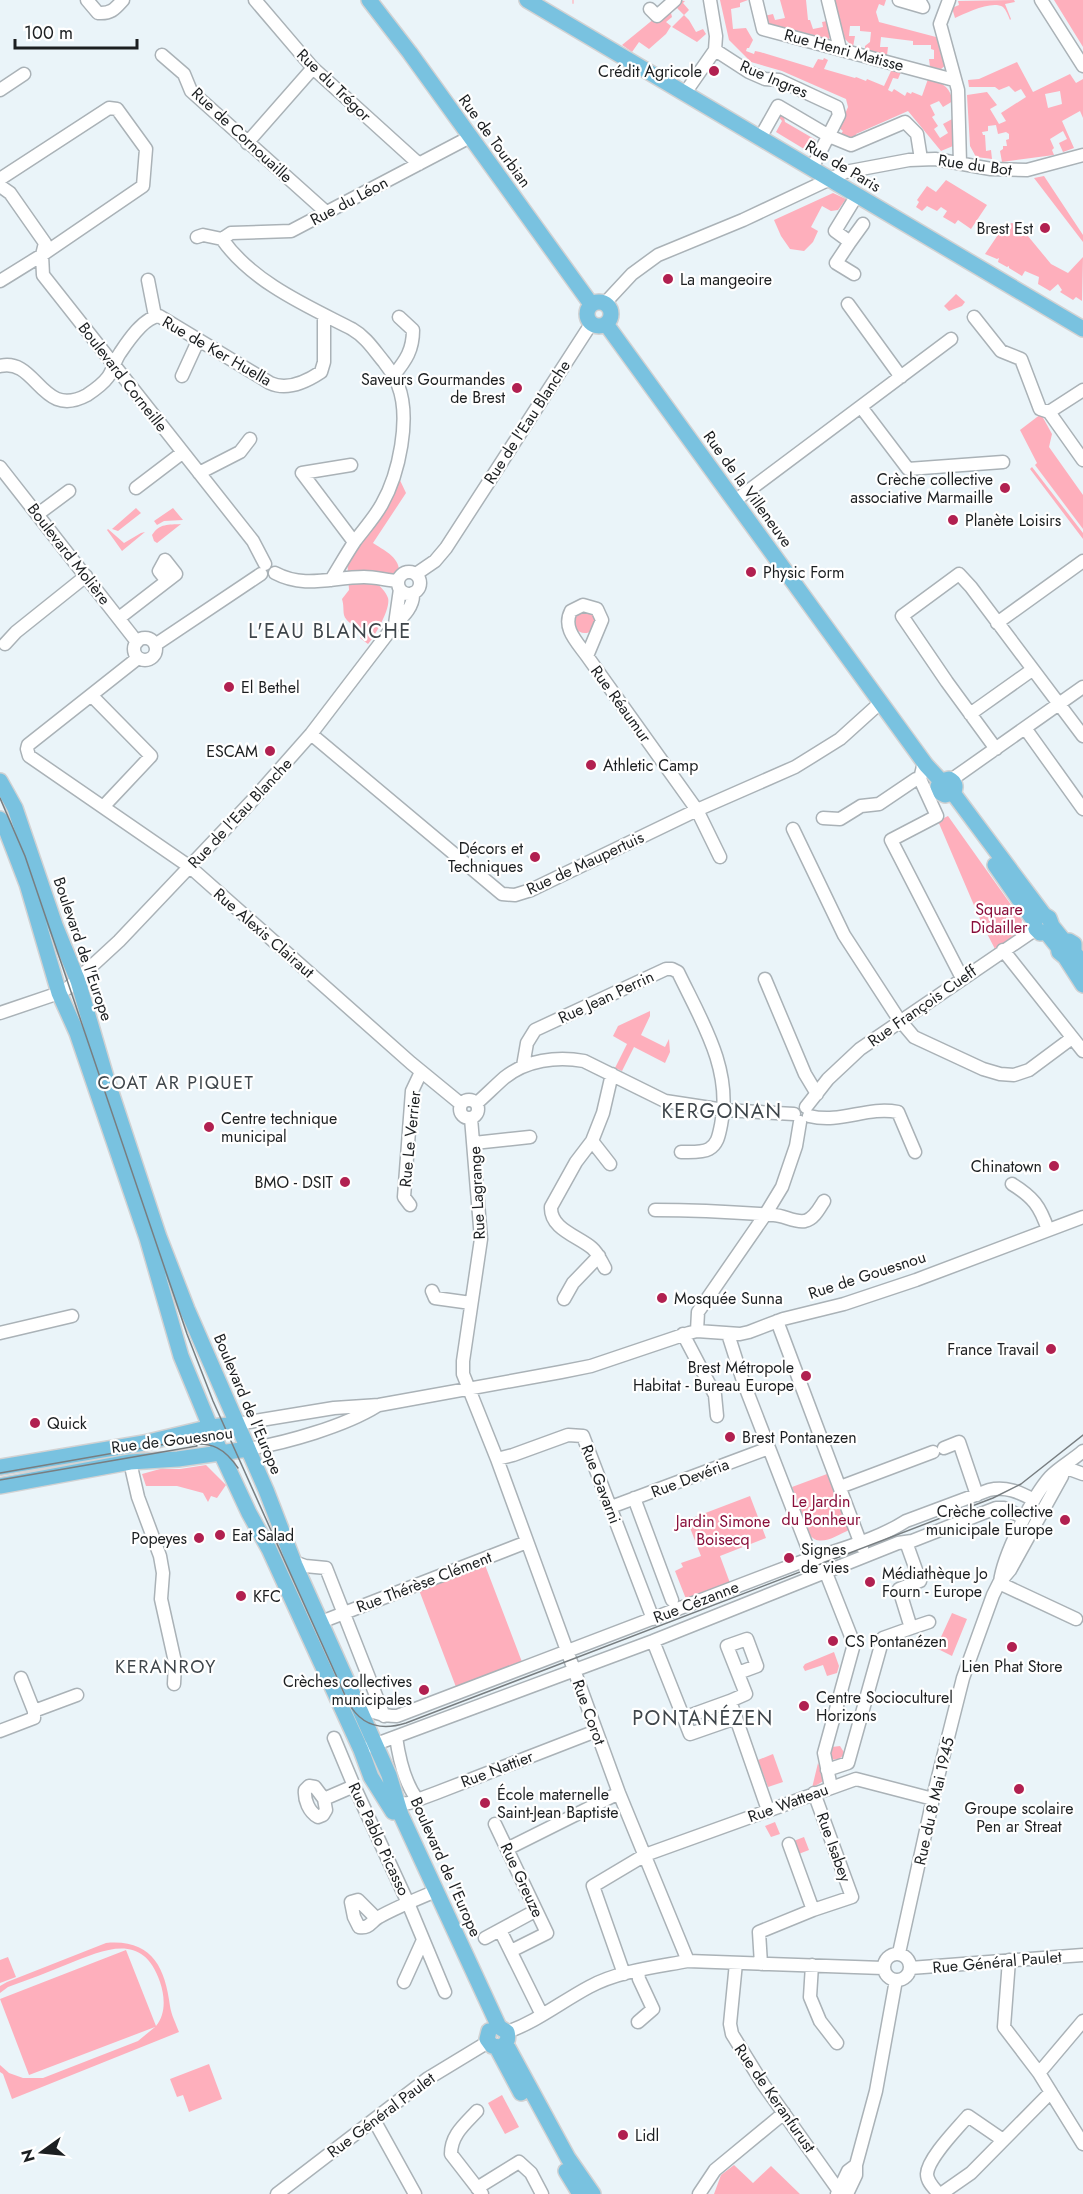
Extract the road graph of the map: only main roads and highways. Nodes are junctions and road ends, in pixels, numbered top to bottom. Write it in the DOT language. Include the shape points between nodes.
graph roads {
  1 [pos="369,0"];
  2 [pos="527,0"];
  3 [pos="598,304"];
  4 [pos="599,324"];
  5 [pos="1081,324"];
  6 [pos="0,781"];
  7 [pos="0,819"];
  8 [pos="1069,952"];
  9 [pos="1083,985"];
  10 [pos="69,987"];
  11 [pos="237,1424"];
  12 [pos="211,1427"];
  13 [pos="248,1449"];
  14 [pos="221,1453"];
  15 [pos="0,1467"];
  16 [pos="0,1486"];
  17 [pos="368,1747"];
  18 [pos="432,1892"];
  19 [pos="498,2037"];
  20 [pos="580,2194"];
  21 [pos="593,2194"];
  1 -- 3 [label="main road, Rue de Tourbian"];
  2 -- 5 [label="main road, Rue de Paris"];
  3 -- 4 [label="main road" via="587,316"];
  3 -- 4 [label="main road" via="610,308 611,315"];
  4 -- 8 [label="main road, Rue de la Villeneuve" via="736,500 1042,925"];
  6 -- 10 [label="main road, Boulevard de l'Europe" via="15,808 55,925"];
  7 -- 10 [label="main road, Boulevard de l'Europe"];
  8 -- 9 [label="main road, Rue de la Villeneuve"];
  10 -- 11 [label="main road, Boulevard de l'Europe" via="106,1077 159,1238"];
  10 -- 12 [label="main road, Boulevard de l'Europe" via="77,1032 147,1238 180,1356"];
  11 -- 12 [label="main road, Rue de Gouesnou"];
  11 -- 13 [label="main road, Boulevard de l'Europe"];
  12 -- 14 [label="main road, Boulevard de l'Europe"];
  12 -- 15 [label="main road, Rue de Gouesnou" via="144,1443"];
  13 -- 14 [label="main road, Rue de Gouesnou"];
  13 -- 17 [label="main road, Boulevard de l'Europe" via="357,1703"];
  14 -- 16 [label="main road, Rue de Gouesnou" via="130,1462"];
  14 -- 17 [label="main road, Boulevard de l'Europe" via="331,1683"];
  17 -- 18 [label="main road, Boulevard de l'Europe" via="389,1775 396,1804"];
  17 -- 18 [label="main road, Boulevard de l'Europe" via="371,1777 389,1803"];
  18 -- 19 [label="main road, Boulevard de l'Europe"];
  19 -- 20 [label="main road, Boulevard de l'Europe" via="505,2066"];
  19 -- 21 [label="main road, Boulevard de l'Europe"];
}
